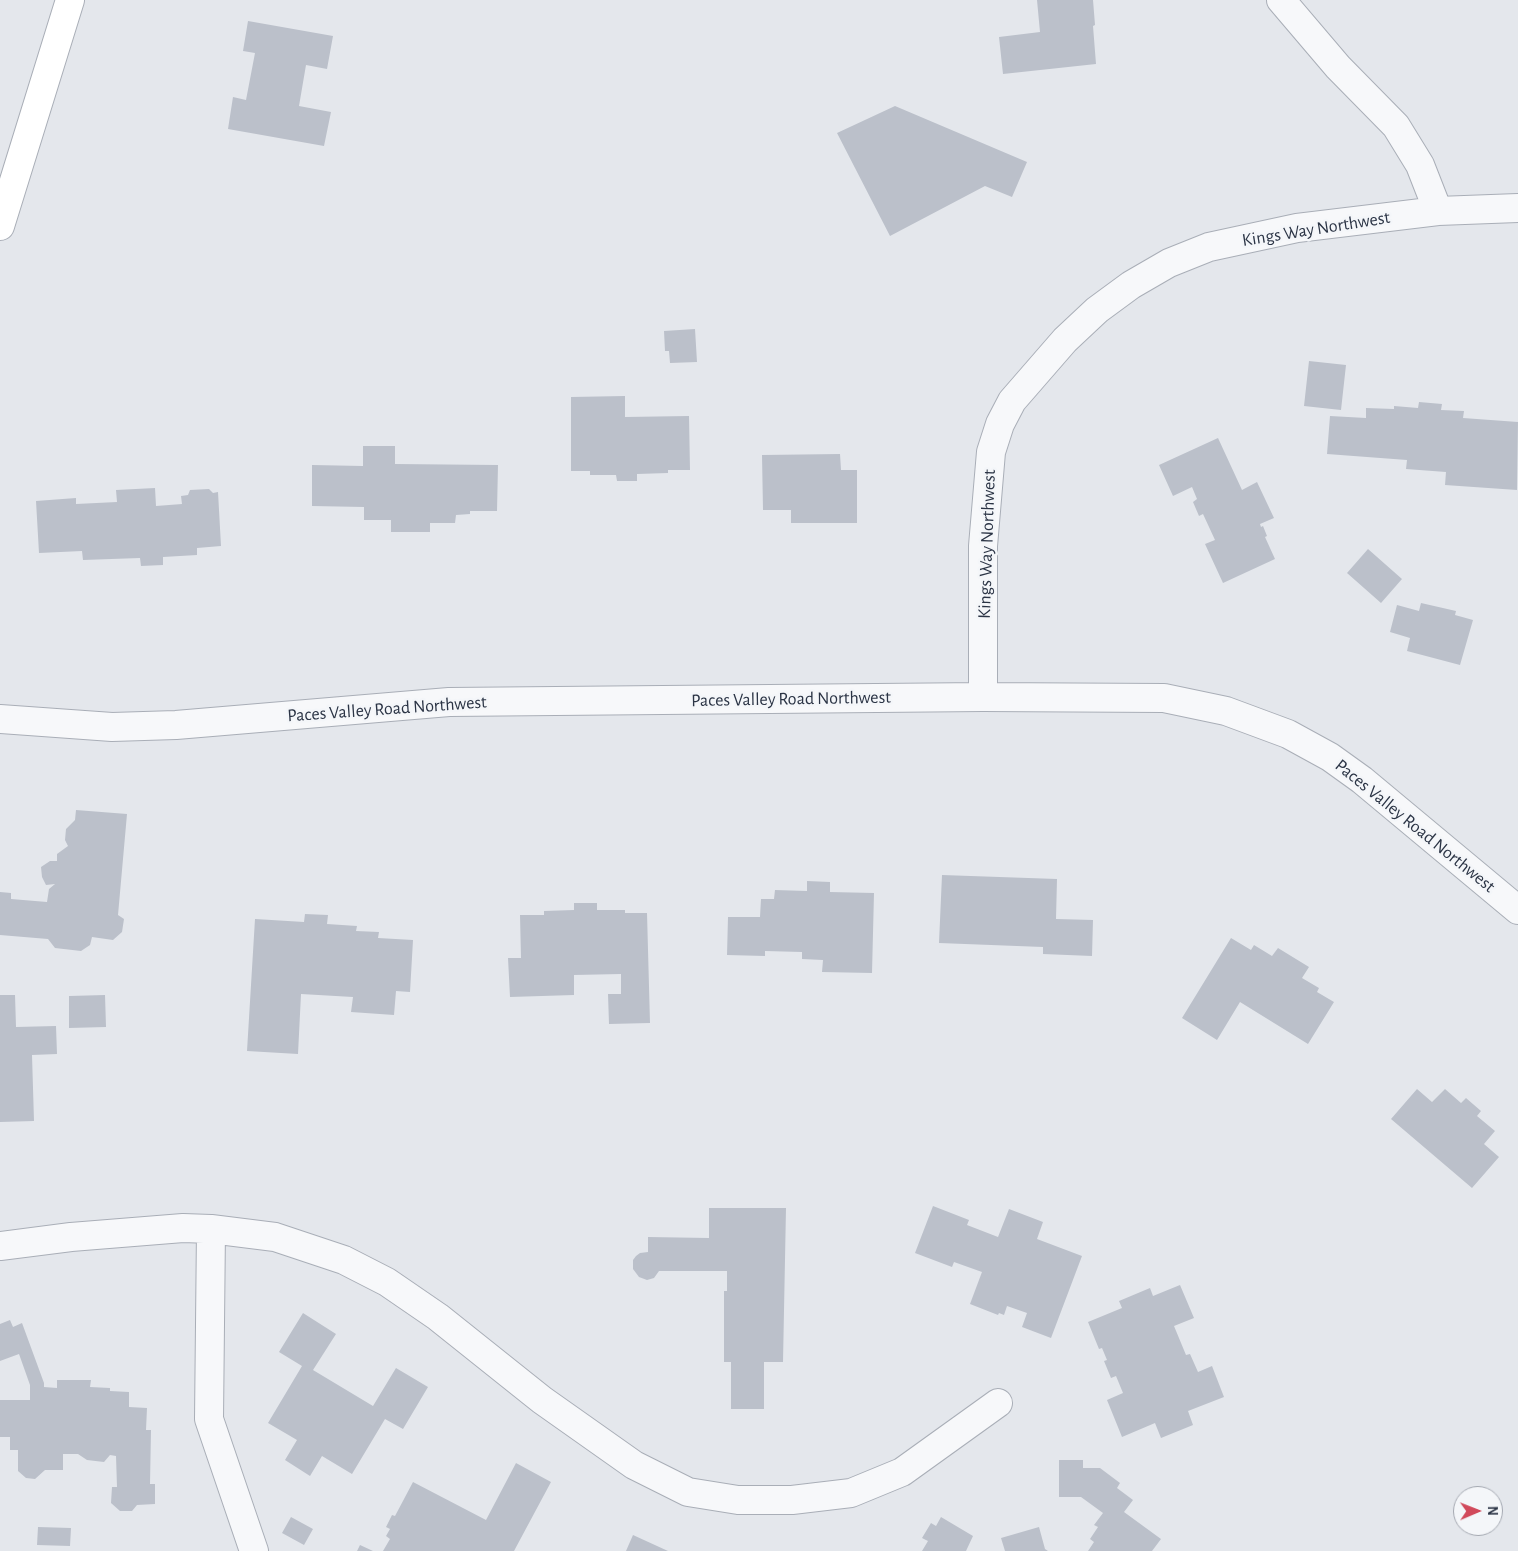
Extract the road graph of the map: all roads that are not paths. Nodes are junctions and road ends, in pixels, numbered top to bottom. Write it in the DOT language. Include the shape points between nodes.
graph roads {
  1 [pos="70,0"];
  2 [pos="1281,0"];
  3 [pos="1518,208"];
  4 [pos="1438,211"];
  5 [pos="0,226"];
  6 [pos="983,697"];
  7 [pos="0,719"];
  8 [pos="1518,910"];
  9 [pos="211,1228"];
  10 [pos="0,1246"];
  11 [pos="998,1403"];
  12 [pos="254,1551"];
  1 -- 5 [label="main road"];
  2 -- 4 [label="street" via="1338,67 1396,126 1420,165"];
  3 -- 4 [label="street, Kings Way Northwest"];
  4 -- 6 [label="street, Kings Way Northwest" via="1296,228 1209,247 1169,263 1131,285 1097,310 1065,340 1012,401 991,452 983,546"];
  6 -- 7 [label="street, Paces Valley Road Northwest" via="448,702 112,728"];
  6 -- 8 [label="street, Paces Valley Road Northwest" via="1164,698 1226,711 1288,734 1330,757 1362,780"];
  9 -- 10 [label="street" via="90,1235"];
  9 -- 11 [label="street" via="275,1237 344,1260 387,1282 438,1316 542,1400 626,1459 688,1492 747,1500 792,1500 851,1493 902,1472"];
  9 -- 12 [label="street" via="209,1419"];
}
